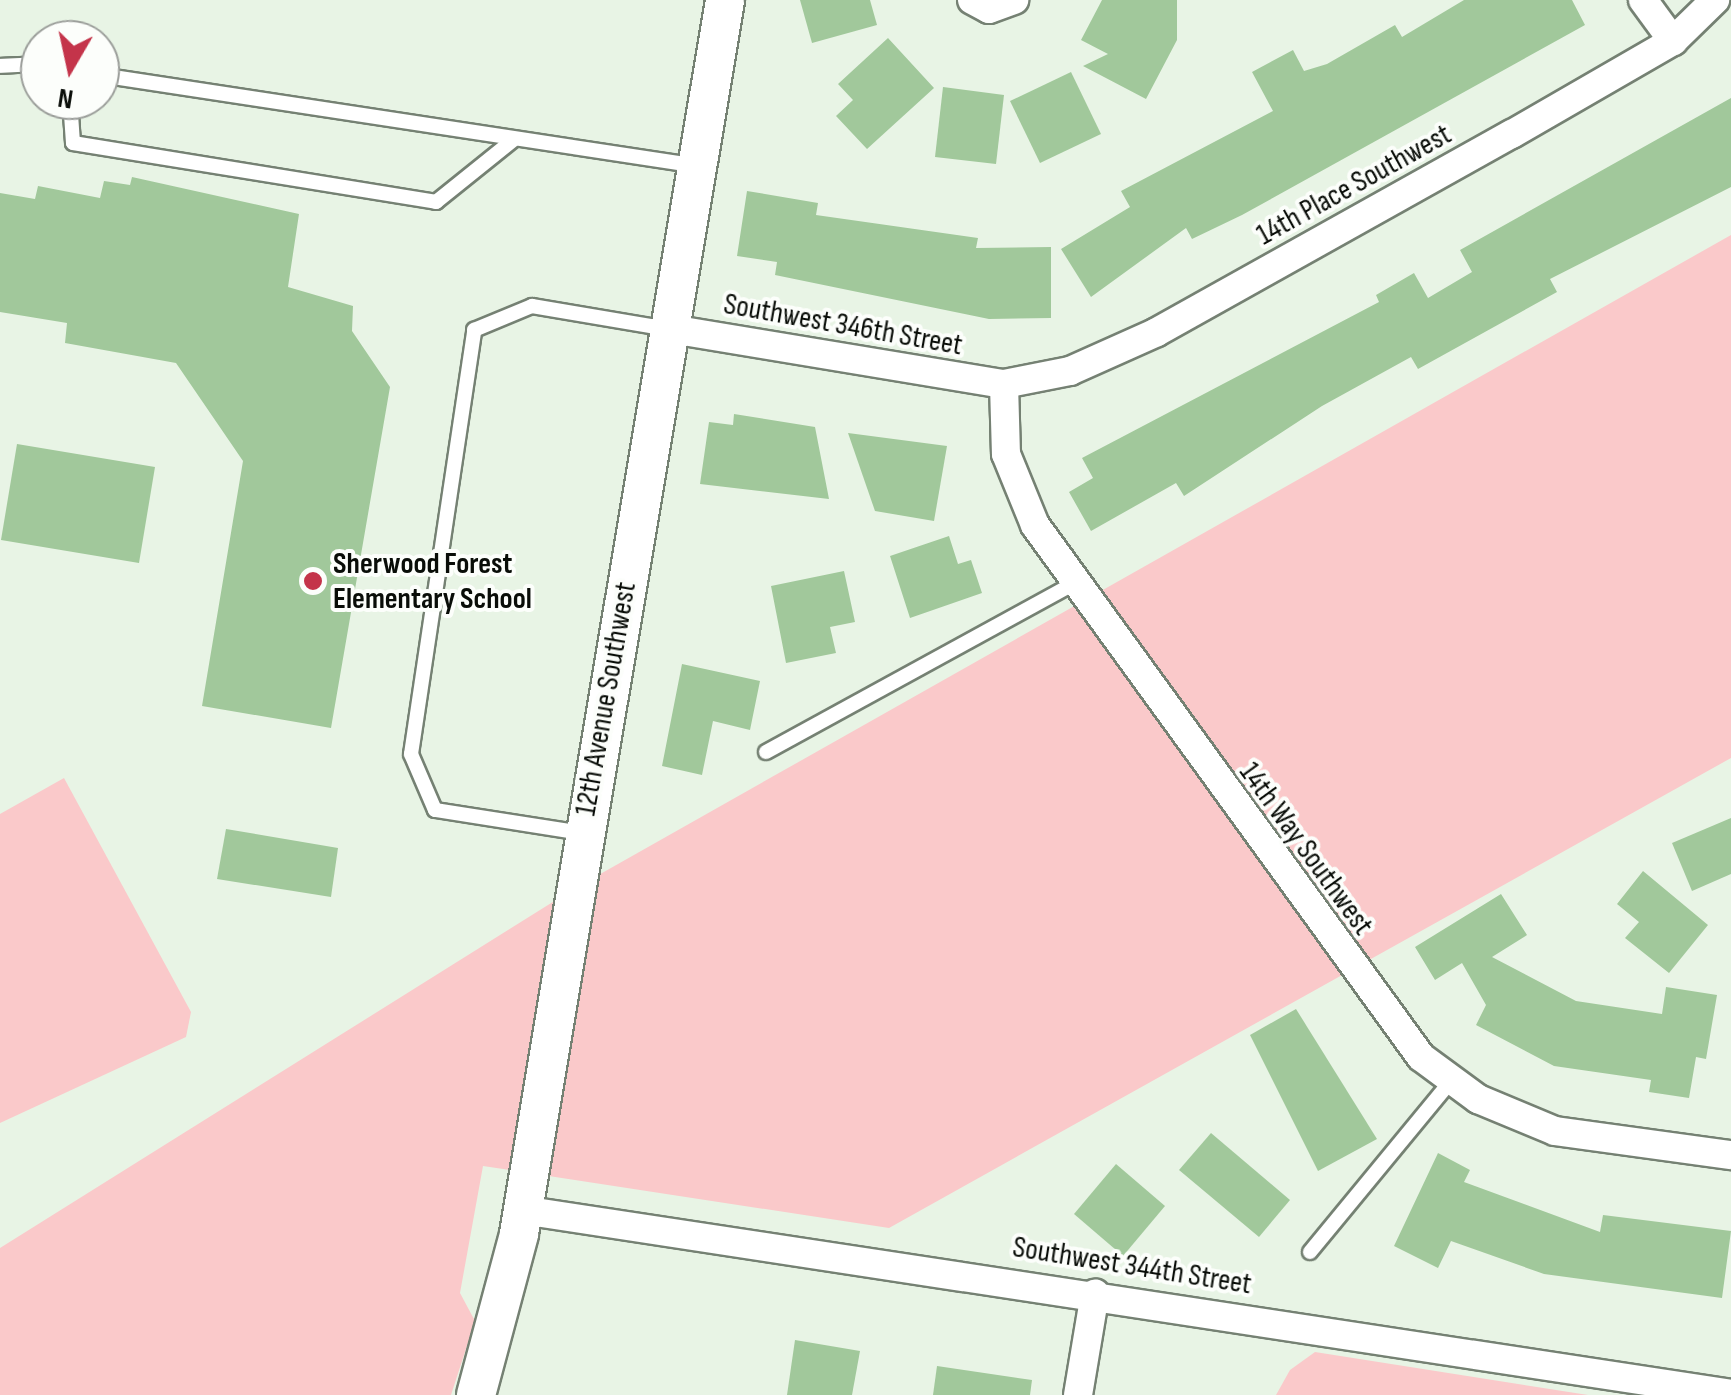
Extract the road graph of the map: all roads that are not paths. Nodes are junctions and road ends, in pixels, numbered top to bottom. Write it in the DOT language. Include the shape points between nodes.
graph roads {
  1 [pos="725,0"];
  2 [pos="972,0"];
  3 [pos="1014,0"];
  4 [pos="1644,0"];
  5 [pos="1715,0"];
  6 [pos="1674,41"];
  7 [pos="120,78"];
  8 [pos="71,120"];
  9 [pos="513,140"];
  10 [pos="698,166"];
  11 [pos="671,329"];
  12 [pos="1004,384"];
  13 [pos="1074,583"];
  14 [pos="766,752"];
  15 [pos="582,833"];
  16 [pos="1451,1080"];
  17 [pos="1731,1155"];
  18 [pos="522,1210"];
  19 [pos="1310,1252"];
  20 [pos="1096,1293"];
  21 [pos="1731,1394"];
  22 [pos="476,1395"];
  23 [pos="1078,1395"];
  1 -- 10 [label="street, 12th Avenue Southwest"];
  2 -- 3 [label="street" via="989,9"];
  4 -- 6 [label="street"];
  5 -- 6 [label="street, 14th Place Southwest"];
  6 -- 12 [label="street, 14th Place Southwest" via="1157,332 1070,372"];
  7 -- 9 [label="lane"];
  8 -- 9 [label="lane" via="73,143 436,202"];
  9 -- 10 [label="lane"];
  10 -- 11 [label="street, 12th Avenue Southwest"];
  11 -- 12 [label="street, Southwest 346th Street"];
  11 -- 15 [label="street, 12th Avenue Southwest"];
  11 -- 15 [label="lane" via="532,306 474,330 411,754 435,810"];
  12 -- 13 [label="street, 14th Way Southwest" via="1012,480"];
  13 -- 14 [label="lane"];
  13 -- 16 [label="street, 14th Way Southwest" via="1398,1032"];
  15 -- 18 [label="street, 12th Avenue Southwest"];
  16 -- 17 [label="street, 14th Way Southwest" via="1555,1131"];
  16 -- 19 [label="lane"];
  18 -- 20 [label="street, Southwest 344th Street"];
  18 -- 22 [label="street, 12th Avenue Southwest"];
  20 -- 21 [label="street, Southwest 344th Street"];
  20 -- 23 [label="street"];
}
